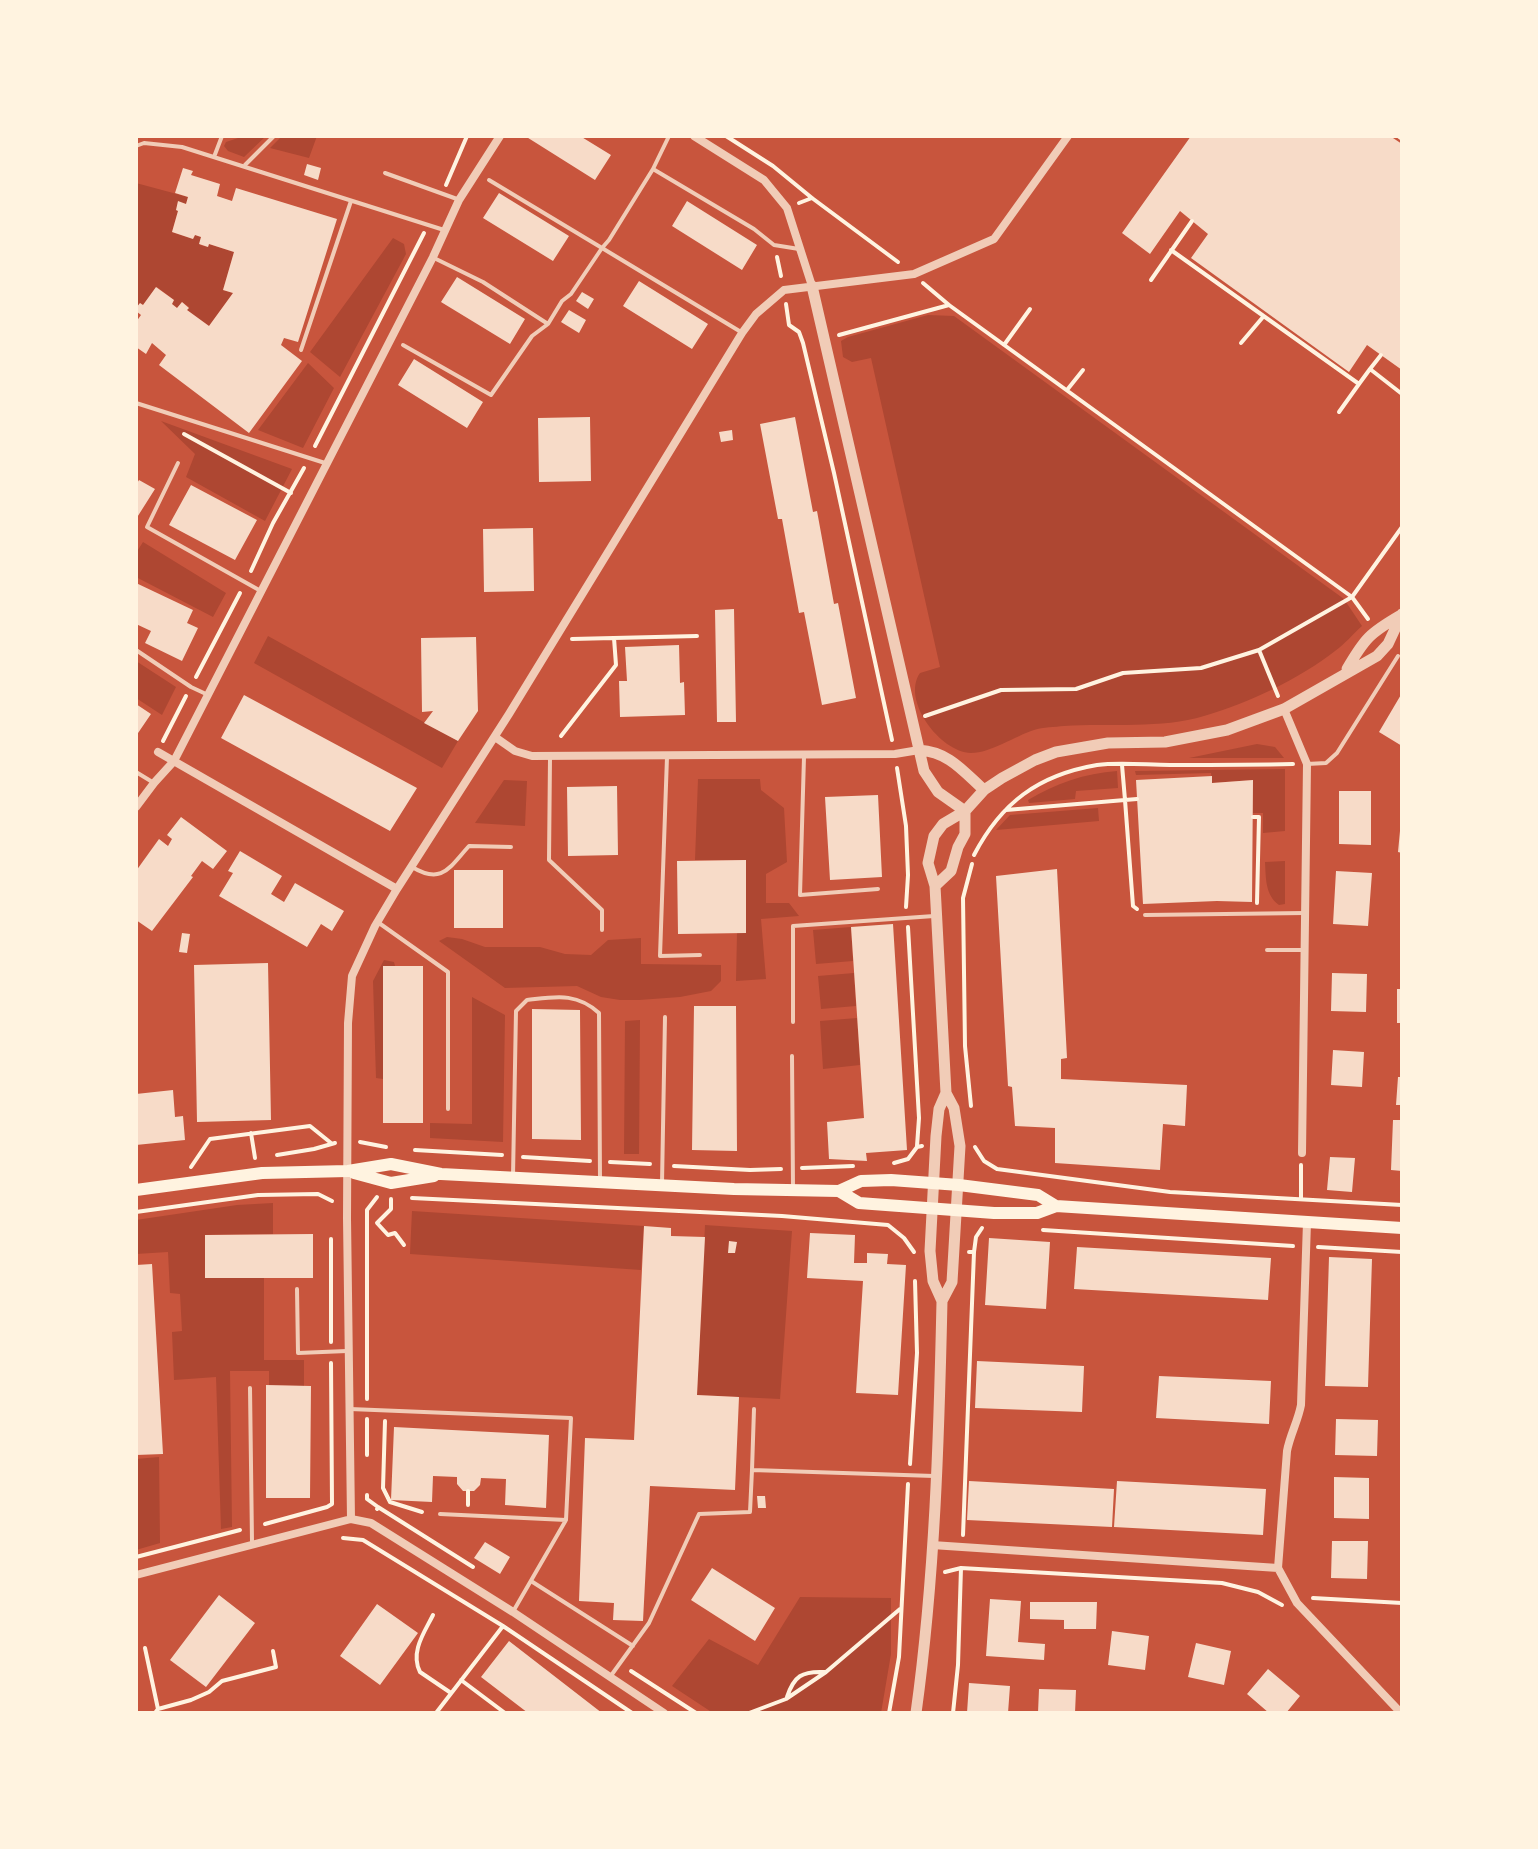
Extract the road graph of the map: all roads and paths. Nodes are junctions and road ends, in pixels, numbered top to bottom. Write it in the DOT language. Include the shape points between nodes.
graph roads {
  1 [pos="144,136"];
  2 [pos="222,136"];
  3 [pos="274,136"];
  4 [pos="500,136"];
  5 [pos="669,136"];
  6 [pos="694,136"];
  7 [pos="726,136"];
  8 [pos="1068,136"];
  9 [pos="144,143"];
  10 [pos="136,146"];
  11 [pos="214,157"];
  12 [pos="243,166"];
  13 [pos="653,169"];
  14 [pos="385,173"];
  15 [pos="489,180"];
  16 [pos="459,200"];
  17 [pos="351,201"];
  18 [pos="1192,221"];
  19 [pos="444,234"];
  20 [pos="774,245"];
  21 [pos="602,248"];
  22 [pos="799,249"];
  23 [pos="1171,250"];
  24 [pos="433,257"];
  25 [pos="914,274"];
  26 [pos="1151,280"];
  27 [pos="812,286"];
  28 [pos="784,290"];
  29 [pos="949,305"];
  30 [pos="1030,309"];
  31 [pos="1263,317"];
  32 [pos="548,324"];
  33 [pos="742,333"];
  34 [pos="823,339"];
  35 [pos="803,343"];
  36 [pos="1241,343"];
  37 [pos="403,345"];
  38 [pos="1004,345"];
  39 [pos="301,350"];
  40 [pos="1381,355"];
  41 [pos="1370,369"];
  42 [pos="1083,370"];
  43 [pos="1359,384"];
  44 [pos="1067,391"];
  45 [pos="1402,394"];
  46 [pos="136,403"];
  47 [pos="1339,412"];
  48 [pos="178,432"];
  49 [pos="178,463"];
  50 [pos="327,464"];
  51 [pos="291,493"];
  52 [pos="1402,527"];
  53 [pos="262,591"];
  54 [pos="1352,597"];
  55 [pos="1402,614"];
  56 [pos="1375,629"];
  57 [pos="697,636"];
  58 [pos="614,638"];
  59 [pos="572,639"];
  60 [pos="136,650"];
  61 [pos="1259,650"];
  62 [pos="1398,656"];
  63 [pos="1346,672"];
  64 [pos="209,695"];
  65 [pos="1284,709"];
  66 [pos="912,723"];
  67 [pos="561,736"];
  68 [pos="495,737"];
  69 [pos="919,750"];
  70 [pos="158,752"];
  71 [pos="804,754"];
  72 [pos="895,754"];
  73 [pos="667,755"];
  74 [pos="550,756"];
  75 [pos="174,761"];
  76 [pos="1307,764"];
  77 [pos="1122,765"];
  78 [pos="136,772"];
  79 [pos="154,783"];
  80 [pos="984,790"];
  81 [pos="1137,799"];
  82 [pos="1125,800"];
  83 [pos="136,806"];
  84 [pos="1006,810"];
  85 [pos="965,811"];
  86 [pos="1253,817"];
  87 [pos="511,847"];
  88 [pos="411,867"];
  89 [pos="935,886"];
  90 [pos="397,889"];
  91 [pos="878,889"];
  92 [pos="1305,913"];
  93 [pos="1257,914"];
  94 [pos="1145,915"];
  95 [pos="907,916"];
  96 [pos="936,916"];
  97 [pos="377,922"];
  98 [pos="602,930"];
  99 [pos="1267,950"];
  100 [pos="1304,950"];
  101 [pos="700,955"];
  102 [pos="665,1017"];
  103 [pos="793,1022"];
  104 [pos="792,1056"];
  105 [pos="946,1093"];
  106 [pos="448,1109"];
  107 [pos="973,1118"];
  108 [pos="251,1133"];
  109 [pos="331,1143"];
  110 [pos="960,1146"];
  111 [pos="917,1147"];
  112 [pos="1302,1153"];
  113 [pos="255,1158"];
  114 [pos="191,1167"];
  115 [pos="348,1171"];
  116 [pos="441,1174"];
  117 [pos="513,1178"];
  118 [pos="933,1182"];
  119 [pos="600,1183"];
  120 [pos="959,1185"];
  121 [pos="662,1186"];
  122 [pos="136,1190"];
  123 [pos="793,1191"];
  124 [pos="839,1191"];
  125 [pos="391,1197"];
  126 [pos="406,1198"];
  127 [pos="1301,1198"];
  128 [pos="348,1201"];
  129 [pos="1402,1205"];
  130 [pos="1056,1206"];
  131 [pos="931,1208"];
  132 [pos="957,1210"];
  133 [pos="136,1212"];
  134 [pos="1307,1222"];
  135 [pos="993,1226"];
  136 [pos="1402,1228"];
  137 [pos="1038,1229"];
  138 [pos="404,1245"];
  139 [pos="1306,1247"];
  140 [pos="930,1251"];
  141 [pos="955,1252"];
  142 [pos="974,1252"];
  143 [pos="1402,1252"];
  144 [pos="297,1289"];
  145 [pos="942,1301"];
  146 [pos="349,1351"];
  147 [pos="250,1388"];
  148 [pos="350,1409"];
  149 [pos="754,1409"];
  150 [pos="367,1410"];
  151 [pos="385,1410"];
  152 [pos="367,1454"];
  153 [pos="752,1470"];
  154 [pos="937,1476"];
  155 [pos="367,1484"];
  156 [pos="327,1507"];
  157 [pos="422,1512"];
  158 [pos="440,1514"];
  159 [pos="351,1519"];
  160 [pos="566,1520"];
  161 [pos="371,1523"];
  162 [pos="251,1527"];
  163 [pos="363,1540"];
  164 [pos="333,1541"];
  165 [pos="252,1545"];
  166 [pos="932,1545"];
  167 [pos="963,1547"];
  168 [pos="136,1557"];
  169 [pos="961,1568"];
  170 [pos="1278,1568"];
  171 [pos="903,1569"];
  172 [pos="931,1572"];
  173 [pos="136,1575"];
  174 [pos="531,1581"];
  175 [pos="1297,1603"];
  176 [pos="1402,1603"];
  177 [pos="901,1608"];
  178 [pos="513,1612"];
  179 [pos="433,1615"];
  180 [pos="503,1626"];
  181 [pos="633,1646"];
  182 [pos="145,1648"];
  183 [pos="273,1651"];
  184 [pos="826,1672"];
  185 [pos="610,1677"];
  186 [pos="461,1680"];
  187 [pos="451,1693"];
  188 [pos="786,1699"];
  189 [pos="156,1711"];
  190 [pos="436,1713"];
  191 [pos="505,1713"];
  192 [pos="632,1713"];
  193 [pos="664,1713"];
  194 [pos="749,1713"];
  195 [pos="916,1713"];
  196 [pos="953,1713"];
  197 [pos="1401,1713"];
  1 -- 9 [label="lane"];
  2 -- 11 [label="lane"];
  3 -- 12 [label="lane"];
  4 -- 16 [label="street"];
  5 -- 13 [label="lane"];
  6 -- 22 [label="street" via="764,180 787,208"];
  7 -- 25 [label="path"];
  8 -- 25 [label="street" via="994,239"];
  9 -- 10 [label="lane"];
  9 -- 11 [label="lane"];
  11 -- 12 [label="lane"];
  12 -- 17 [label="lane"];
  13 -- 20 [label="lane"];
  13 -- 21 [label="lane"];
  14 -- 16 [label="lane"];
  15 -- 21 [label="lane"];
  16 -- 19 [label="street"];
  17 -- 19 [label="lane"];
  17 -- 39 [label="lane"];
  18 -- 23 [label="path"];
  19 -- 24 [label="street"];
  20 -- 22 [label="lane"];
  20 -- 28 [label="path"];
  21 -- 32 [label="lane"];
  21 -- 33 [label="lane"];
  22 -- 27 [label="street"];
  23 -- 26 [label="path"];
  23 -- 31 [label="path"];
  24 -- 32 [label="lane"];
  24 -- 50 [label="street"];
  25 -- 27 [label="street"];
  25 -- 29 [label="path"];
  27 -- 28 [label="street"];
  27 -- 34 [label="street"];
  28 -- 33 [label="street"];
  28 -- 35 [label="path" via="789,325"];
  29 -- 34 [label="path"];
  29 -- 38 [label="path"];
  30 -- 38 [label="path"];
  31 -- 36 [label="path"];
  31 -- 43 [label="path"];
  32 -- 37 [label="lane" via="532,336 491,395"];
  33 -- 68 [label="street"];
  34 -- 35 [label="path"];
  34 -- 66 [label="street"];
  35 -- 72 [label="path"];
  38 -- 44 [label="path"];
  40 -- 41 [label="path"];
  41 -- 43 [label="path"];
  41 -- 45 [label="path"];
  42 -- 44 [label="path"];
  43 -- 47 [label="path"];
  44 -- 54 [label="path"];
  46 -- 50 [label="lane"];
  48 -- 51 [label="path"];
  49 -- 53 [label="lane" via="147,527"];
  50 -- 53 [label="street"];
  52 -- 54 [label="path"];
  53 -- 64 [label="street"];
  54 -- 56 [label="path"];
  54 -- 61 [label="path"];
  55 -- 56 [label="street"];
  55 -- 63 [label="street" via="1377,656"];
  56 -- 63 [label="street"];
  57 -- 58 [label="path"];
  58 -- 59 [label="path"];
  58 -- 67 [label="path" via="616,665"];
  60 -- 64 [label="lane"];
  61 -- 65 [label="path"];
  61 -- 66 [label="path" via="1201,668 1123,673 1076,689 1001,690"];
  62 -- 76 [label="lane" via="1337,753 1326,763"];
  63 -- 65 [label="street"];
  64 -- 75 [label="street"];
  65 -- 76 [label="street"];
  65 -- 80 [label="street" via="1227,730 1181,739 1056,752"];
  66 -- 69 [label="street"];
  68 -- 74 [label="street" via="515,751"];
  68 -- 88 [label="street"];
  69 -- 72 [label="street"];
  69 -- 80 [label="street" via="947,758"];
  69 -- 85 [label="street" via="924,771 938,792"];
  70 -- 75 [label="street"];
  71 -- 72 [label="street"];
  71 -- 73 [label="street"];
  71 -- 91 [label="lane" via="800,895"];
  72 -- 95 [label="path" via="906,826"];
  73 -- 74 [label="street"];
  73 -- 101 [label="lane" via="660,956"];
  74 -- 98 [label="lane" via="549,860 602,910"];
  75 -- 79 [label="street"];
  75 -- 90 [label="street"];
  76 -- 77 [label="path"];
  76 -- 92 [label="street"];
  77 -- 82 [label="path"];
  77 -- 84 [label="path" via="1058,775 1033,786"];
  78 -- 79 [label="lane"];
  79 -- 83 [label="street"];
  80 -- 85 [label="street"];
  81 -- 82 [label="path"];
  82 -- 84 [label="path"];
  82 -- 94 [label="path" via="1133,906"];
  84 -- 107 [label="path" via="975,855 963,898 965,1046"];
  85 -- 89 [label="street" via="965,834 951,871"];
  85 -- 89 [label="street" via="934,836 928,863"];
  86 -- 93 [label="path" via="1259,817"];
  87 -- 88 [label="lane" via="469,846 438,875"];
  88 -- 90 [label="street"];
  89 -- 96 [label="street"];
  90 -- 97 [label="street"];
  92 -- 93 [label="lane"];
  92 -- 100 [label="street"];
  93 -- 94 [label="lane"];
  95 -- 96 [label="lane"];
  95 -- 103 [label="lane" via="793,926"];
  95 -- 111 [label="path"];
  96 -- 105 [label="street"];
  97 -- 106 [label="lane" via="448,972"];
  97 -- 115 [label="street" via="352,976 349,998"];
  99 -- 100 [label="lane"];
  100 -- 112 [label="street"];
  102 -- 121 [label="lane"];
  104 -- 123 [label="lane"];
  105 -- 110 [label="street"];
  105 -- 118 [label="street" via="939,1109"];
  108 -- 109 [label="path" via="310,1126"];
  108 -- 113 [label="path"];
  108 -- 114 [label="path" via="210,1139"];
  110 -- 120 [label="street"];
  110 -- 127 [label="path" via="975,1147 997,1169 1170,1192"];
  112 -- 127 [label="path"];
  115 -- 116 [label="main road" via="391,1164"];
  115 -- 116 [label="main road" via="391,1183"];
  115 -- 122 [label="main road" via="262,1173"];
  115 -- 128 [label="street"];
  116 -- 117 [label="main road"];
  117 -- 119 [label="main road"];
  117 -- 119 [label="lane" via="516,1011 527,1000 566,998 587,1002 599,1013"];
  118 -- 120 [label="main road"];
  118 -- 124 [label="main road" via="861,1181"];
  118 -- 131 [label="street"];
  119 -- 121 [label="main road"];
  120 -- 130 [label="main road" via="1038,1195"];
  120 -- 132 [label="street"];
  121 -- 123 [label="main road"];
  123 -- 124 [label="main road"];
  124 -- 131 [label="main road" via="859,1203"];
  125 -- 138 [label="path" via="391,1209 377,1223"];
  126 -- 140 [label="path" via="888,1225 914,1251"];
  127 -- 129 [label="path"];
  128 -- 133 [label="path" via="330,1201 318,1194 258,1195"];
  128 -- 146 [label="street"];
  128 -- 150 [label="path" via="377,1197 367,1210"];
  130 -- 132 [label="main road" via="1037,1213"];
  130 -- 134 [label="main road"];
  131 -- 132 [label="main road"];
  131 -- 140 [label="street"];
  132 -- 141 [label="street"];
  134 -- 136 [label="main road"];
  134 -- 139 [label="street"];
  135 -- 142 [label="path" via="982,1228"];
  137 -- 139 [label="path"];
  139 -- 143 [label="path"];
  139 -- 170 [label="street" via="1301,1405 1287,1451"];
  140 -- 145 [label="street" via="933,1281"];
  141 -- 142 [label="path"];
  141 -- 145 [label="street" via="952,1282"];
  142 -- 167 [label="path"];
  144 -- 146 [label="lane" via="298,1353"];
  145 -- 154 [label="street"];
  146 -- 148 [label="street"];
  147 -- 162 [label="lane"];
  148 -- 150 [label="lane"];
  148 -- 159 [label="street"];
  149 -- 153 [label="lane"];
  150 -- 151 [label="lane"];
  150 -- 152 [label="path"];
  151 -- 157 [label="path" via="383,1488 390,1502"];
  151 -- 160 [label="lane" via="571,1418"];
  153 -- 154 [label="lane"];
  153 -- 181 [label="lane" via="750,1512 699,1514 649,1623"];
  154 -- 166 [label="street"];
  155 -- 161 [label="path" via="367,1499 378,1507"];
  156 -- 162 [label="path"];
  158 -- 160 [label="lane"];
  159 -- 161 [label="street"];
  159 -- 165 [label="street"];
  160 -- 174 [label="lane"];
  161 -- 163 [label="path"];
  161 -- 178 [label="street"];
  162 -- 165 [label="lane"];
  162 -- 168 [label="path"];
  163 -- 164 [label="path"];
  163 -- 180 [label="path"];
  165 -- 173 [label="street"];
  166 -- 167 [label="street"];
  166 -- 172 [label="street"];
  167 -- 169 [label="path"];
  167 -- 170 [label="street"];
  169 -- 172 [label="path"];
  169 -- 175 [label="path" via="1222,1583 1258,1592 1286,1607"];
  169 -- 196 [label="path"];
  170 -- 175 [label="street"];
  171 -- 172 [label="path"];
  172 -- 195 [label="street"];
  174 -- 178 [label="lane"];
  174 -- 181 [label="lane"];
  175 -- 176 [label="path" via="1311,1598"];
  175 -- 197 [label="street"];
  177 -- 184 [label="path"];
  178 -- 180 [label="path"];
  178 -- 185 [label="street"];
  179 -- 187 [label="path" via="419,1644 417,1666"];
  180 -- 186 [label="path"];
  180 -- 192 [label="path"];
  181 -- 185 [label="lane"];
  182 -- 189 [label="path"];
  183 -- 189 [label="path" via="276,1667 222,1681 209,1692"];
  184 -- 188 [label="path"];
  184 -- 188 [label="path" via="808,1671 792,1681"];
  185 -- 193 [label="street"];
  186 -- 187 [label="path"];
  186 -- 191 [label="path"];
  187 -- 190 [label="path"];
  188 -- 194 [label="path"];
}
